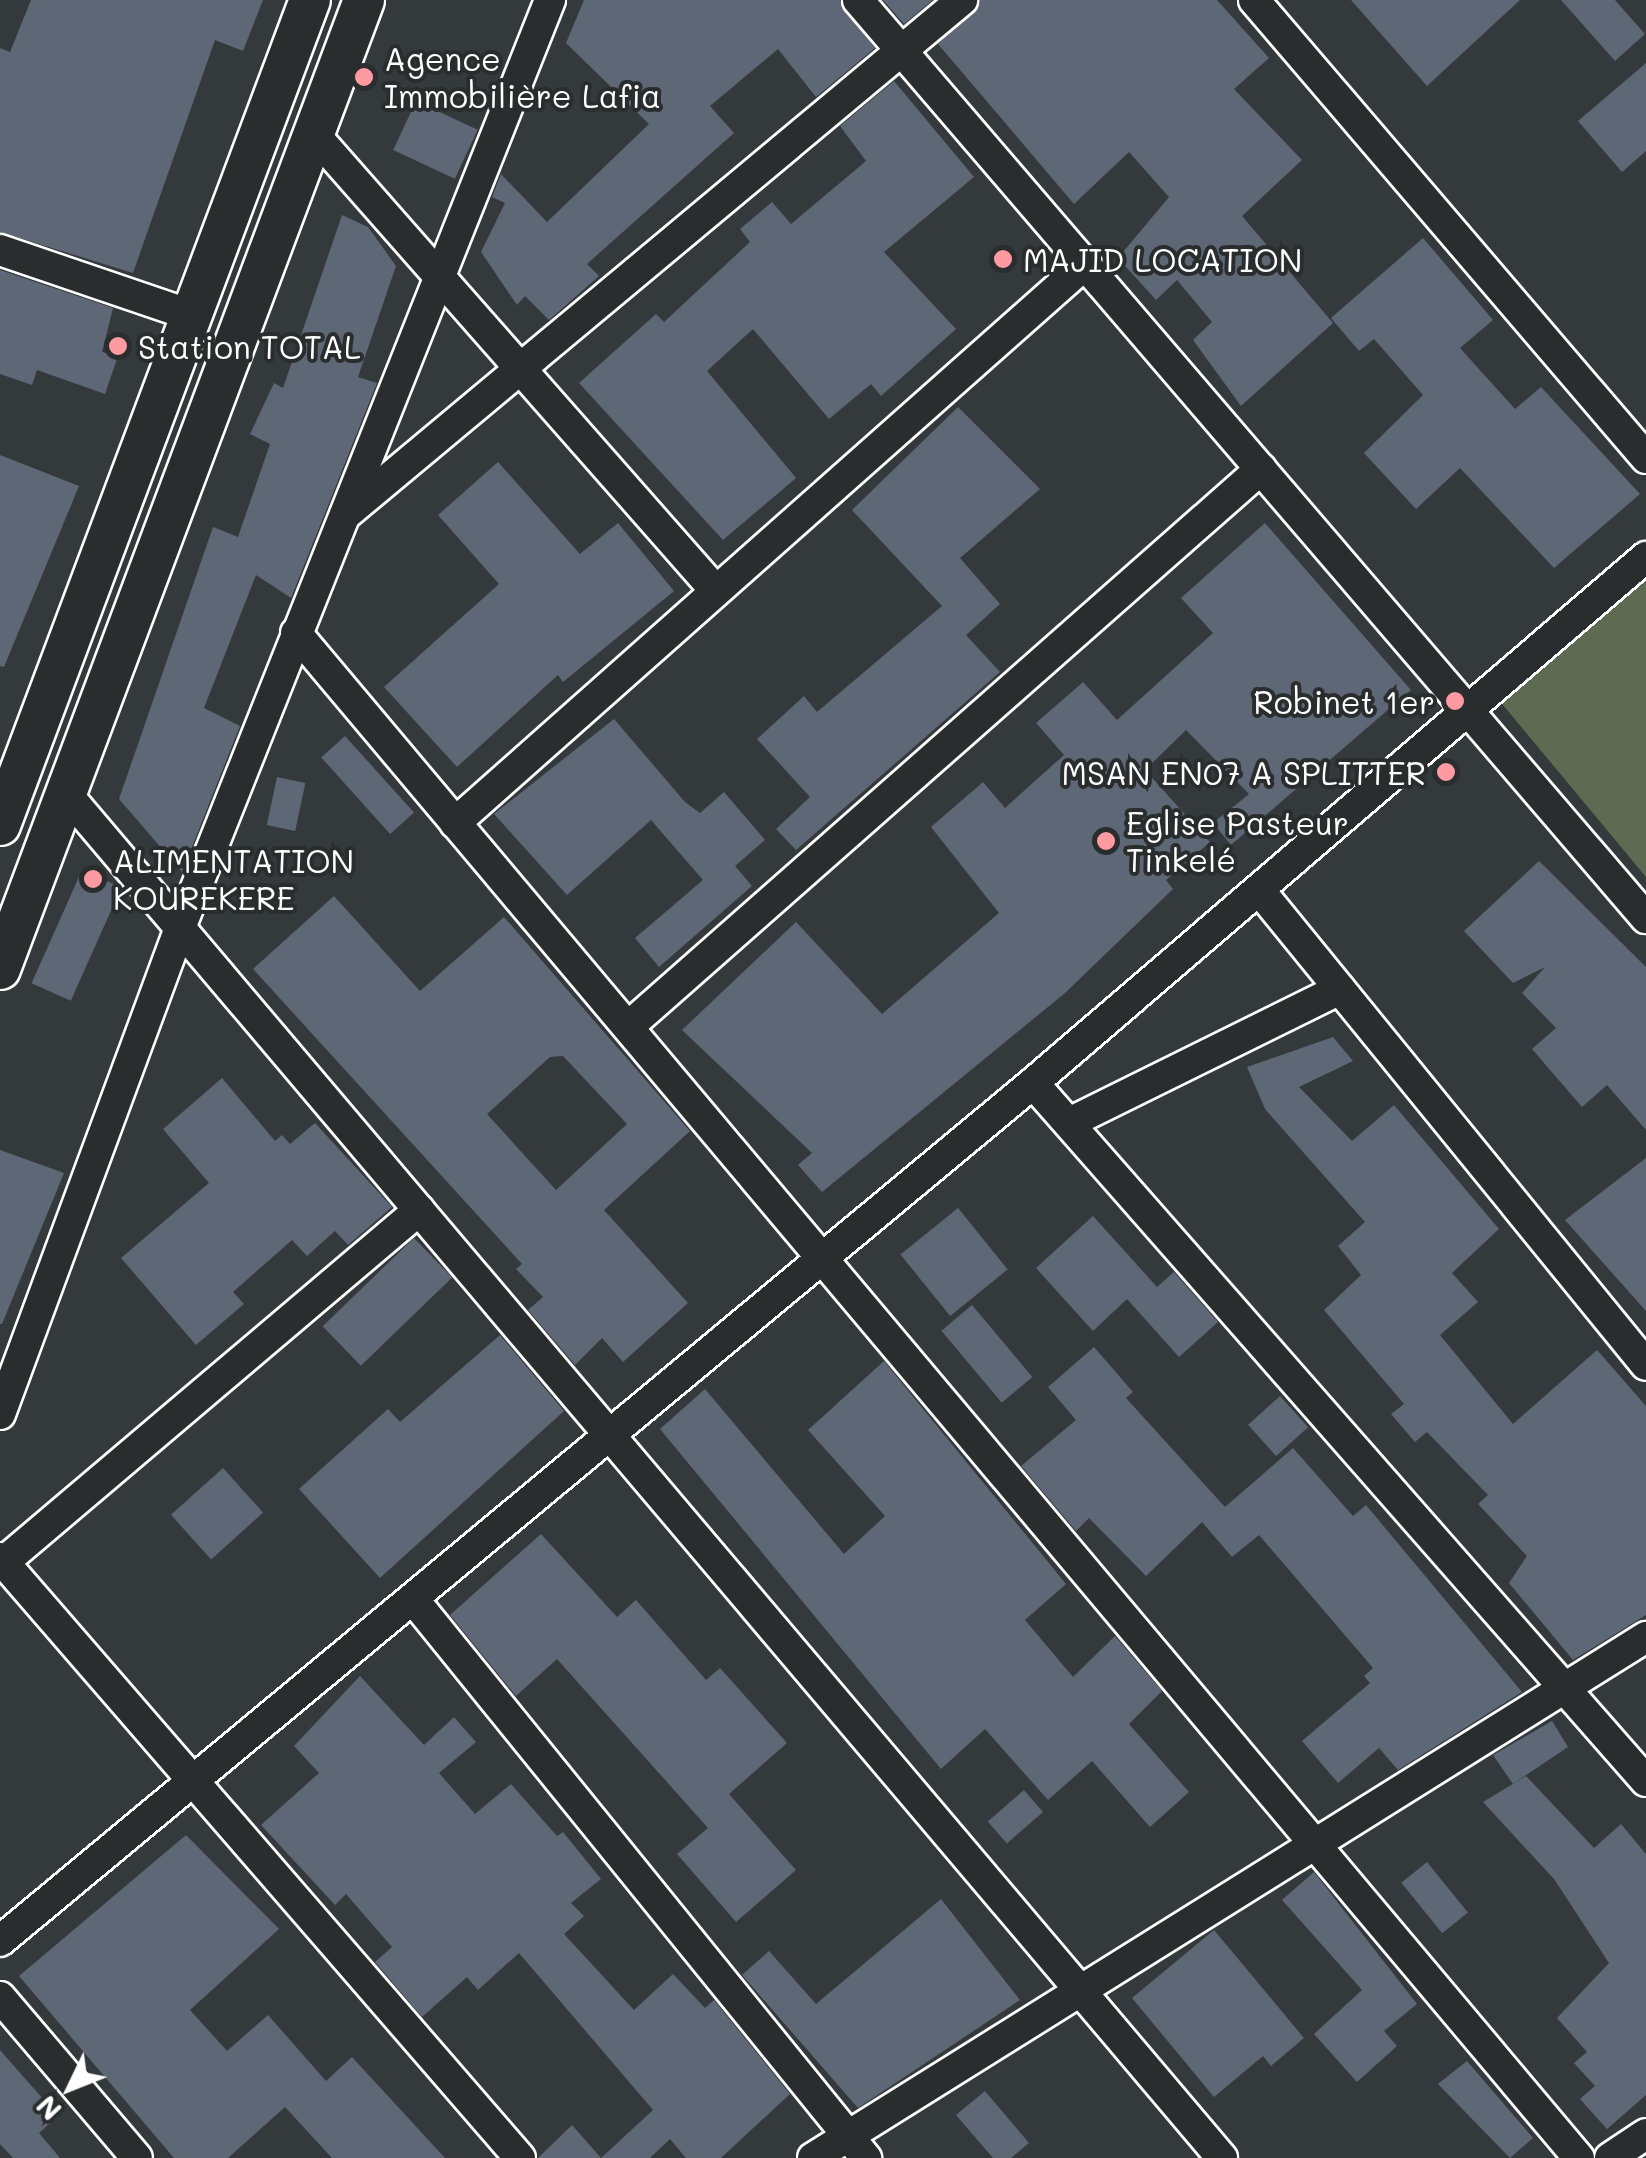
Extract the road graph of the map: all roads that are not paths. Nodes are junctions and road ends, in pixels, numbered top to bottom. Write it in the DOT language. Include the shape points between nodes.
graph roads {
  1 [pos="310,0"];
  2 [pos="364,0"];
  3 [pos="550,0"];
  4 [pos="858,0"];
  5 [pos="962,0"];
  6 [pos="1254,0"];
  7 [pos="902,51"];
  8 [pos="313,133"];
  9 [pos="0,250"];
  10 [pos="1085,264"];
  11 [pos="440,274"];
  12 [pos="191,315"];
  13 [pos="529,370"];
  14 [pos="1646,458"];
  15 [pos="1261,469"];
  16 [pos="342,517"];
  17 [pos="1646,558"];
  18 [pos="716,591"];
  19 [pos="296,633"];
  20 [pos="1471,714"];
  21 [pos="69,797"];
  22 [pos="456,822"];
  23 [pos="0,825"];
  24 [pos="1260,891"];
  25 [pos="1646,918"];
  26 [pos="180,928"];
  27 [pos="0,969"];
  28 [pos="1340,989"];
  29 [pos="628,1027"];
  30 [pos="1034,1083"];
  31 [pos="1070,1123"];
  32 [pos="419,1210"];
  33 [pos="821,1258"];
  34 [pos="1646,1365"];
  35 [pos="0,1414"];
  36 [pos="610,1435"];
  37 [pos="2,1560"];
  38 [pos="414,1599"];
  39 [pos="1646,1637"];
  40 [pos="1569,1688"];
  41 [pos="196,1780"];
  42 [pos="1646,1781"];
  43 [pos="1317,1846"];
  44 [pos="0,1941"];
  45 [pos="1080,1991"];
  46 [pos="0,1997"];
  47 [pos="1646,2134"];
  48 [pos="857,2148"];
  49 [pos="138,2158"];
  50 [pos="520,2158"];
  51 [pos="813,2158"];
  52 [pos="1222,2158"];
  53 [pos="1579,2158"];
  54 [pos="1610,2158"];
  1 -- 12 [label="main road"];
  2 -- 8 [label="main road"];
  3 -- 11 [label="street"];
  4 -- 7 [label="street"];
  5 -- 7 [label="street"];
  6 -- 14 [label="street"];
  7 -- 10 [label="street"];
  7 -- 13 [label="street"];
  8 -- 11 [label="street"];
  8 -- 21 [label="main road"];
  9 -- 12 [label="street"];
  10 -- 15 [label="street"];
  10 -- 18 [label="street"];
  11 -- 13 [label="street"];
  11 -- 16 [label="street"];
  12 -- 23 [label="main road"];
  13 -- 16 [label="street"];
  13 -- 18 [label="street"];
  15 -- 20 [label="street"];
  15 -- 29 [label="street"];
  16 -- 19 [label="street"];
  17 -- 20 [label="street"];
  18 -- 22 [label="street"];
  19 -- 22 [label="street"];
  19 -- 26 [label="street"];
  20 -- 24 [label="street"];
  20 -- 25 [label="street"];
  21 -- 26 [label="street"];
  21 -- 27 [label="main road"];
  22 -- 29 [label="street"];
  24 -- 28 [label="street"];
  24 -- 30 [label="street"];
  26 -- 32 [label="street"];
  26 -- 35 [label="street"];
  28 -- 31 [label="street"];
  28 -- 34 [label="street"];
  29 -- 33 [label="street"];
  30 -- 31 [label="street"];
  30 -- 33 [label="street"];
  31 -- 40 [label="street"];
  32 -- 36 [label="street"];
  32 -- 37 [label="street"];
  33 -- 36 [label="street"];
  33 -- 43 [label="street"];
  36 -- 38 [label="street"];
  36 -- 45 [label="street"];
  37 -- 41 [label="street"];
  38 -- 41 [label="street"];
  38 -- 48 [label="street"];
  39 -- 40 [label="street"];
  40 -- 42 [label="street"];
  40 -- 43 [label="street"];
  41 -- 44 [label="street"];
  41 -- 50 [label="street"];
  43 -- 45 [label="street"];
  43 -- 53 [label="street"];
  45 -- 48 [label="street"];
  45 -- 52 [label="street"];
  46 -- 49 [label="street"];
  47 -- 54 [label="street"];
  48 -- 51 [label="street"];
}
